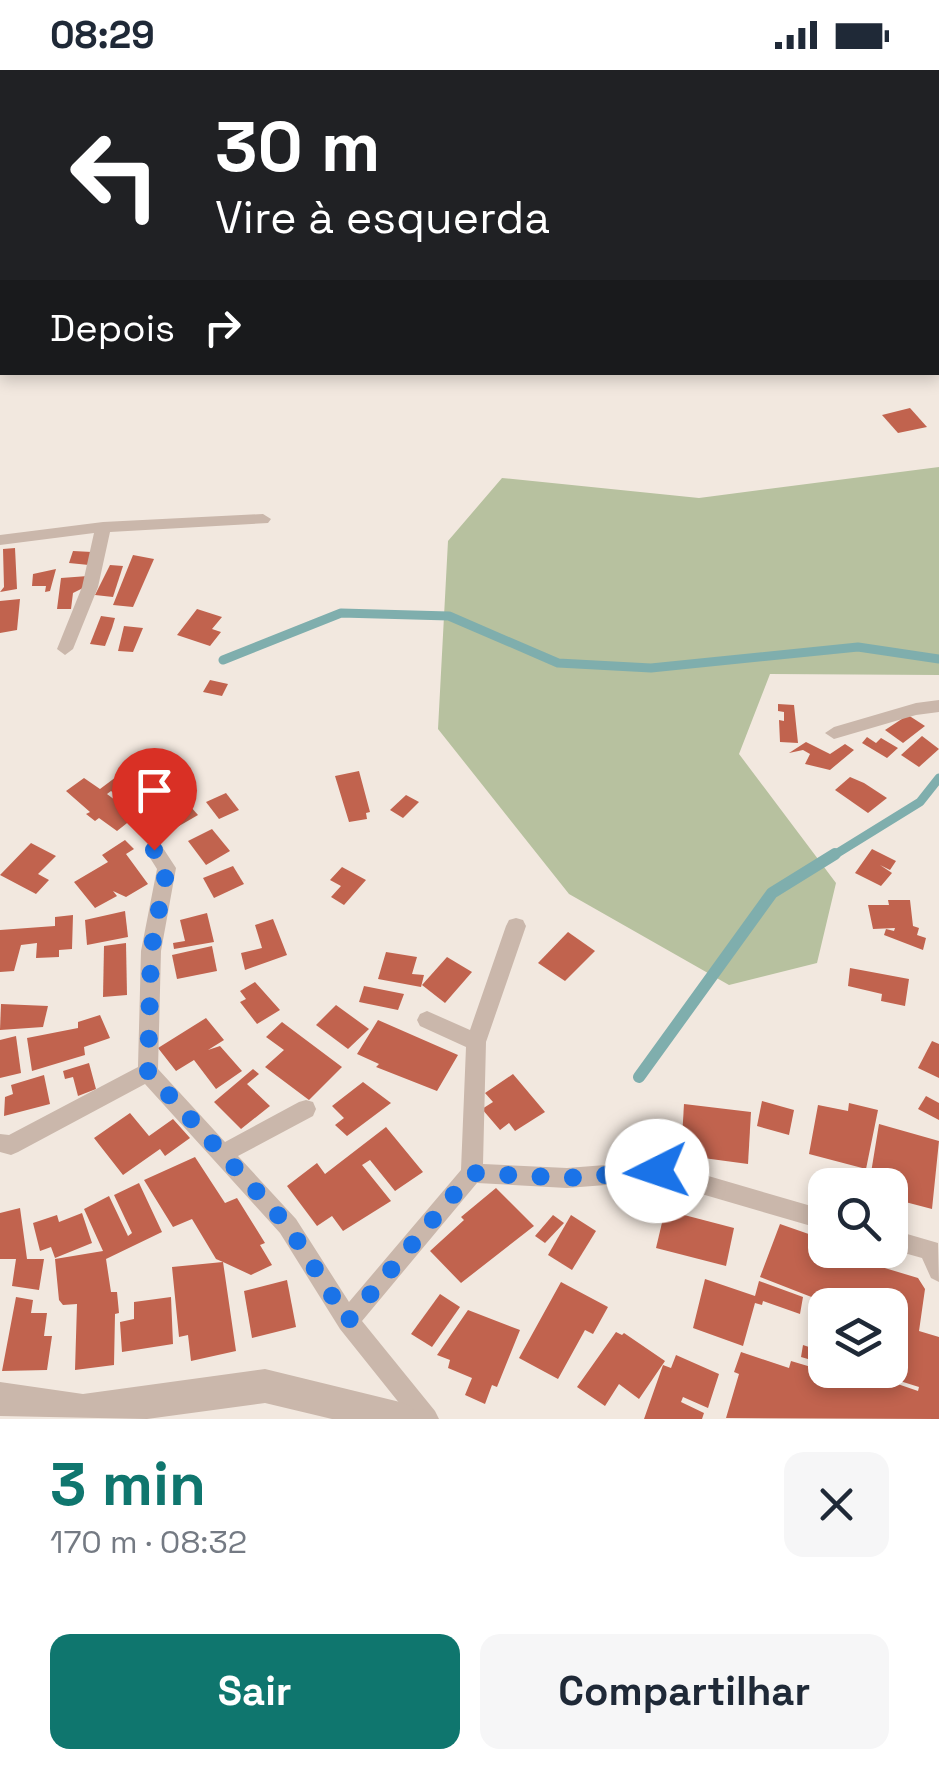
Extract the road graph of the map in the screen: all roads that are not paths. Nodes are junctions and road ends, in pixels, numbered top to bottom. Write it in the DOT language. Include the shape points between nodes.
graph roads {
  1 [pos="263,519"];
  2 [pos="103,527"];
  3 [pos="0,540"];
  4 [pos="65,649"];
  5 [pos="939,706"];
  6 [pos="834,734"];
  7 [pos="154,850"];
  8 [pos="516,926"];
  9 [pos="427,1020"];
  10 [pos="476,1042"];
  11 [pos="148,1072"];
  12 [pos="306,1109"];
  13 [pos="0,1144"];
  14 [pos="222,1154"];
  15 [pos="472,1173"];
  16 [pos="808,1215"];
  17 [pos="908,1244"];
  18 [pos="939,1270"];
  19 [pos="348,1321"];
  20 [pos="0,1400"];
  21 [pos="77,1415"];
  22 [pos="400,1419"];
  23 [pos="427,1419"];
  1 -- 2 [label="lane"];
  2 -- 3 [label="lane"];
  2 -- 4 [label="lane" via="90,587"];
  5 -- 6 [label="lane"];
  7 -- 11 [label="lane" via="167,868 151,951"];
  8 -- 10 [label="lane"];
  9 -- 10 [label="lane"];
  10 -- 15 [label="lane"];
  11 -- 13 [label="lane" via="11,1146"];
  11 -- 14 [label="lane"];
  12 -- 14 [label="lane"];
  14 -- 19 [label="lane" via="288,1226"];
  15 -- 16 [label="lane" via="567,1178 657,1171"];
  15 -- 19 [label="lane"];
  17 -- 18 [label="lane" via="930,1250"];
  19 -- 23 [label="lane"];
  20 -- 21 [label="street"];
  21 -- 22 [label="street" via="265,1386"];
}
